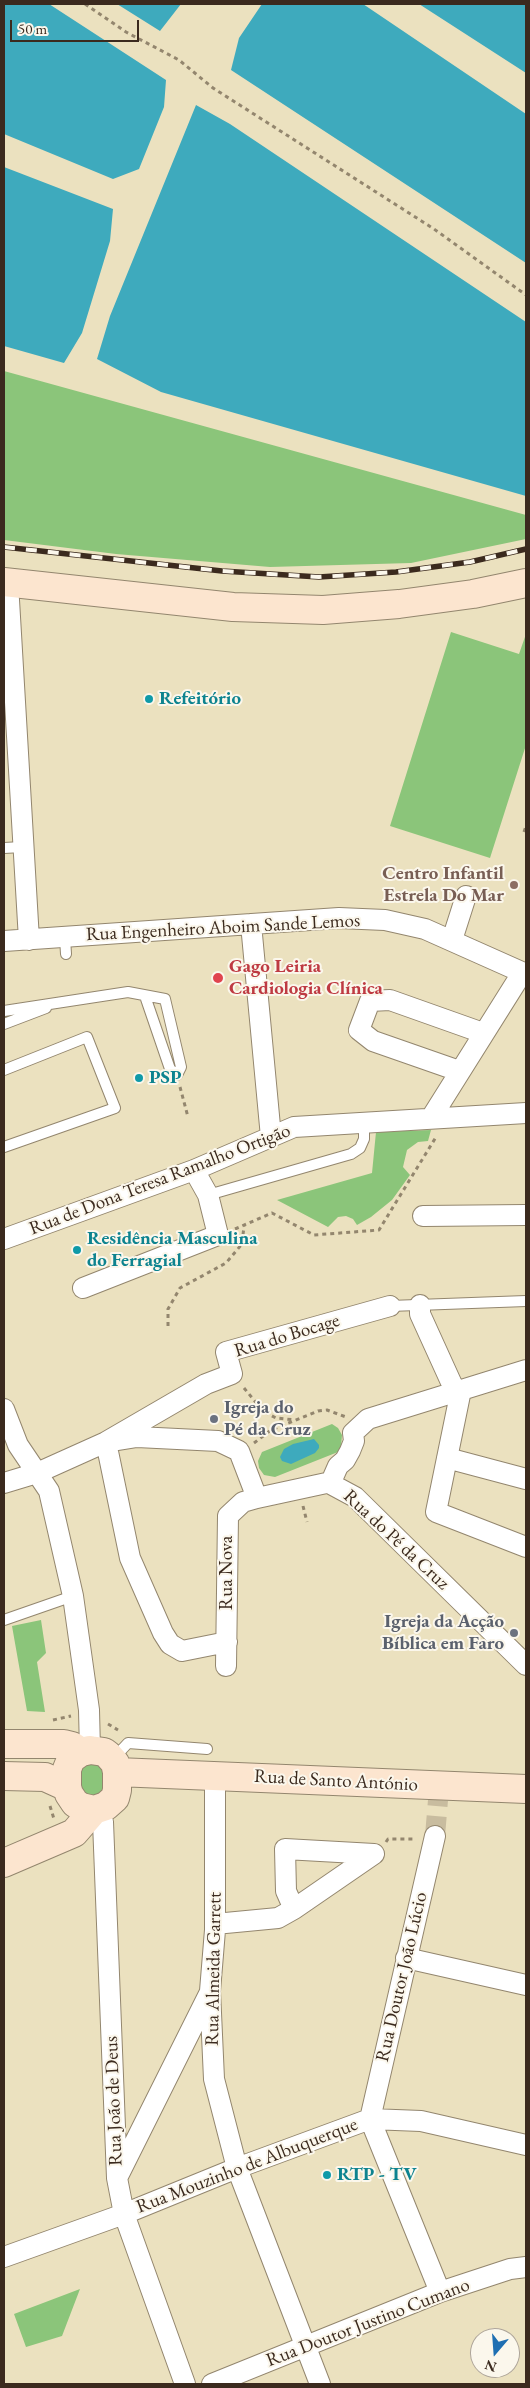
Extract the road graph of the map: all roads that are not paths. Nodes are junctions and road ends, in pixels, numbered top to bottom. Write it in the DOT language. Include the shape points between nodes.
graph roads {
  1 [pos="6,582"];
  2 [pos="526,583"];
  3 [pos="8,672"];
  4 [pos="10,738"];
  5 [pos="12,806"];
  6 [pos="13,848"];
  7 [pos="466,896"];
  8 [pos="251,924"];
  9 [pos="35,939"];
  10 [pos="452,940"];
  11 [pos="4,941"];
  12 [pos="524,974"];
  13 [pos="70,996"];
  14 [pos="145,996"];
  15 [pos="4,1011"];
  16 [pos="4,1024"];
  17 [pos="483,1033"];
  18 [pos="4,1070"];
  19 [pos="459,1071"];
  20 [pos="526,1113"];
  21 [pos="439,1118"];
  22 [pos="364,1121"];
  23 [pos="271,1137"];
  24 [pos="4,1147"];
  25 [pos="194,1170"];
  26 [pos="208,1195"];
  27 [pos="526,1215"];
  28 [pos="423,1216"];
  29 [pos="4,1239"];
  30 [pos="83,1288"];
  31 [pos="526,1301"];
  32 [pos="420,1305"];
  33 [pos="390,1306"];
  34 [pos="526,1370"];
  35 [pos="458,1391"];
  36 [pos="4,1409"];
  37 [pos="106,1442"];
  38 [pos="447,1458"];
  39 [pos="37,1473"];
  40 [pos="526,1479"];
  41 [pos="331,1482"];
  42 [pos="4,1483"];
  43 [pos="257,1498"];
  44 [pos="526,1547"];
  45 [pos="73,1596"];
  46 [pos="4,1620"];
  47 [pos="227,1642"];
  48 [pos="526,1665"];
  49 [pos="226,1666"];
  50 [pos="4,1744"];
  51 [pos="207,1749"];
  52 [pos="104,1762"];
  53 [pos="4,1776"];
  54 [pos="215,1776"];
  55 [pos="67,1786"];
  56 [pos="526,1789"];
  57 [pos="99,1816"];
  58 [pos="435,1837"];
  59 [pos="4,1863"];
  60 [pos="294,1909"];
  61 [pos="215,1924"];
  62 [pos="406,1958"];
  63 [pos="526,1985"];
  64 [pos="210,1992"];
  65 [pos="370,2119"];
  66 [pos="526,2145"];
  67 [pos="237,2168"];
  68 [pos="117,2178"];
  69 [pos="124,2214"];
  70 [pos="4,2257"];
  71 [pos="526,2267"];
  72 [pos="440,2292"];
  73 [pos="306,2346"];
  74 [pos="185,2384"];
  75 [pos="212,2384"];
  76 [pos="320,2384"];
  1 -- 2 [label="street" via="233,607 324,610 399,604"];
  1 -- 3 [label="street"];
  3 -- 4 [label="street"];
  4 -- 5 [label="street"];
  5 -- 6 [label="street"];
  6 -- 9 [label="street"];
  7 -- 10 [label="street"];
  8 -- 9 [label="street, Rua Engenheiro Aboim Sande Lemos" via="65,946"];
  8 -- 10 [label="street, Rua Engenheiro Aboim Sande Lemos" via="338,918 385,920 425,929"];
  8 -- 23 [label="street"];
  9 -- 11 [label="street"];
  10 -- 12 [label="street, Rua Engenheiro Aboim Sande Lemos"];
  12 -- 17 [label="street"];
  13 -- 14 [label="lane" via="128,992"];
  13 -- 15 [label="lane"];
  13 -- 16 [label="lane"];
  14 -- 14 [label="lane" via="165,999 181,1067 177,1074 170,1069"];
  17 -- 19 [label="street"];
  17 -- 19 [label="street" via="390,1000 370,1001 359,1030 373,1040"];
  18 -- 24 [label="lane" via="87,1037 115,1108"];
  19 -- 21 [label="street"];
  20 -- 21 [label="street, Rua de Dona Teresa Ramalho Ortigão"];
  21 -- 22 [label="street, Rua de Dona Teresa Ramalho Ortigão"];
  22 -- 23 [label="street, Rua de Dona Teresa Ramalho Ortigão" via="294,1127"];
  22 -- 26 [label="lane" via="364,1139 360,1148 351,1154"];
  23 -- 25 [label="street, Rua de Dona Teresa Ramalho Ortigão"];
  25 -- 26 [label="street"];
  25 -- 29 [label="street, Rua de Dona Teresa Ramalho Ortigão"];
  26 -- 30 [label="street" via="218,1235"];
  27 -- 28 [label="street"];
  31 -- 32 [label="lane, Rua do Bocage"];
  32 -- 33 [label="lane, Rua do Bocage"];
  32 -- 35 [label="street" via="420,1314"];
  33 -- 37 [label="street, Rua do Bocage" via="226,1352 232,1374 206,1384"];
  34 -- 35 [label="street"];
  35 -- 38 [label="street"];
  35 -- 41 [label="street" via="368,1418 353,1433 350,1450"];
  36 -- 39 [label="street" via="18,1445"];
  37 -- 39 [label="street, Rua do Bocage"];
  37 -- 43 [label="street" via="137,1437 218,1441 239,1451"];
  37 -- 47 [label="street" via="130,1558 163,1633 170,1644 182,1651"];
  38 -- 40 [label="street"];
  38 -- 44 [label="street" via="436,1512"];
  39 -- 42 [label="street, Rua do Bocage"];
  39 -- 45 [label="street" via="49,1491"];
  41 -- 43 [label="street, Rua Nova"];
  41 -- 48 [label="street, Rua do Pé da Cruz" via="355,1497"];
  43 -- 47 [label="street, Rua Nova" via="242,1502 228,1516"];
  45 -- 46 [label="lane"];
  45 -- 52 [label="street" via="89,1710 104,1739"];
  47 -- 49 [label="street, Rua Nova"];
  50 -- 52 [label="street" via="64,1744"];
  51 -- 52 [label="lane" via="128,1743"];
  52 -- 54 [label="street, Rua de Santo António" via="135,1776"];
  52 -- 55 [label="street" via="73,1757 68,1765"];
  52 -- 57 [label="street" via="113,1800"];
  53 -- 55 [label="street" via="44,1777"];
  54 -- 56 [label="street, Rua de Santo António" via="438,1793"];
  54 -- 61 [label="street, Rua Almeida Garrett"];
  55 -- 57 [label="street" via="68,1794 75,1803"];
  57 -- 59 [label="street" via="74,1833"];
  57 -- 68 [label="street, Rua João de Deus"];
  58 -- 62 [label="street, Rua Doutor João Lúcio"];
  60 -- 60 [label="street" via="374,1854 284,1849 286,1891"];
  60 -- 61 [label="street" via="278,1918"];
  61 -- 64 [label="street, Rua Almeida Garrett"];
  62 -- 63 [label="street"];
  62 -- 65 [label="street, Rua Doutor João Lúcio"];
  64 -- 67 [label="street, Rua Almeida Garrett" via="214,2079"];
  64 -- 68 [label="street"];
  65 -- 66 [label="street, Rua Mouzinho de Albuquerque" via="421,2122"];
  65 -- 67 [label="street, Rua Mouzinho de Albuquerque"];
  65 -- 72 [label="street"];
  67 -- 69 [label="street, Rua Mouzinho de Albuquerque"];
  67 -- 73 [label="street, Rua Almeida Garrett"];
  68 -- 69 [label="street, Rua João de Deus"];
  69 -- 70 [label="street, Rua Mouzinho de Albuquerque"];
  69 -- 74 [label="street, Rua João de Deus"];
  71 -- 72 [label="street, Rua Doutor Justino Cumano" via="510,2269"];
  72 -- 73 [label="street, Rua Doutor Justino Cumano"];
  73 -- 75 [label="street, Rua Doutor Justino Cumano"];
  73 -- 76 [label="street, Rua Almeida Garrett"];
}
